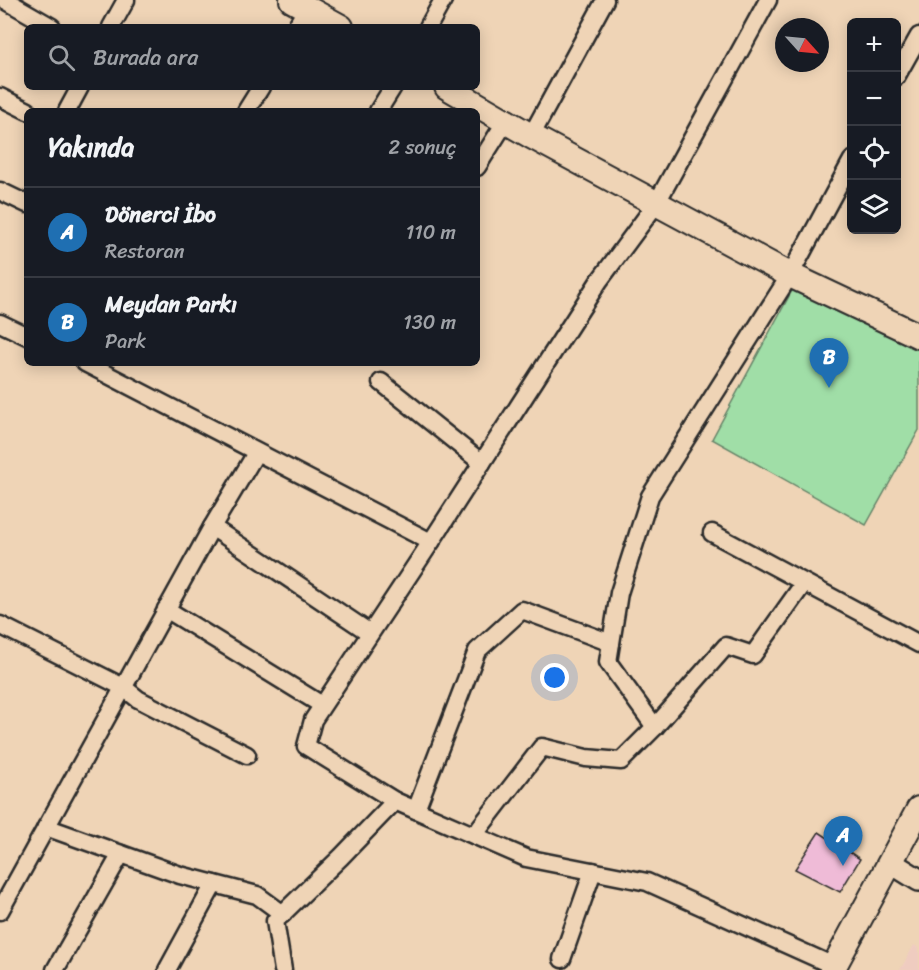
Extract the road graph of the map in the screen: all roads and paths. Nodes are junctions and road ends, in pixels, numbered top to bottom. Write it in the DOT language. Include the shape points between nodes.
graph roads {
  1 [pos="5,0"];
  2 [pos="126,0"];
  3 [pos="442,0"];
  4 [pos="605,0"];
  5 [pos="768,0"];
  6 [pos="296,7"];
  7 [pos="47,24"];
  8 [pos="113,24"];
  9 [pos="334,24"];
  10 [pos="430,24"];
  11 [pos="919,36"];
  12 [pos="900,72"];
  13 [pos="78,90"];
  14 [pos="259,90"];
  15 [pos="391,90"];
  16 [pos="452,90"];
  17 [pos="0,97"];
  18 [pos="70,108"];
  19 [pos="248,108"];
  20 [pos="380,108"];
  21 [pos="24,109"];
  22 [pos="506,121"];
  23 [pos="531,136"];
  24 [pos="480,162"];
  25 [pos="847,169"];
  26 [pos="0,191"];
  27 [pos="24,203"];
  28 [pos="656,204"];
  29 [pos="790,275"];
  30 [pos="0,323"];
  31 [pos="918,332"];
  32 [pos="24,335"];
  33 [pos="96,366"];
  34 [pos="381,382"];
  35 [pos="256,453"];
  36 [pos="482,463"];
  37 [pos="212,527"];
  38 [pos="712,533"];
  39 [pos="430,542"];
  40 [pos="804,583"];
  41 [pos="166,609"];
  42 [pos="0,625"];
  43 [pos="370,633"];
  44 [pos="611,643"];
  45 [pos="919,645"];
  46 [pos="123,687"];
  47 [pos="322,705"];
  48 [pos="655,727"];
  49 [pos="247,755"];
  50 [pos="395,801"];
  51 [pos="919,809"];
  52 [pos="416,810"];
  53 [pos="46,827"];
  54 [pos="474,835"];
  55 [pos="121,854"];
  56 [pos="890,862"];
  57 [pos="593,871"];
  58 [pos="919,880"];
  59 [pos="214,884"];
  60 [pos="0,911"];
  61 [pos="283,914"];
  62 [pos="562,959"];
  63 [pos="833,968"];
  64 [pos="55,970"];
  65 [pos="167,970"];
  66 [pos="283,970"];
  1 -- 7 [label="street"];
  2 -- 8 [label="street"];
  3 -- 10 [label="street"];
  4 -- 23 [label="street"];
  5 -- 28 [label="street"];
  6 -- 9 [label="main road"];
  11 -- 12 [label="street"];
  13 -- 18 [label="street"];
  14 -- 19 [label="street"];
  15 -- 20 [label="street"];
  16 -- 22 [label="main road"];
  17 -- 21 [label="street"];
  22 -- 23 [label="main road"];
  22 -- 24 [label="street"];
  23 -- 28 [label="main road"];
  25 -- 29 [label="street"];
  26 -- 27 [label="street"];
  28 -- 29 [label="main road"];
  28 -- 36 [label="street" via="600,280"];
  29 -- 31 [label="main road"];
  29 -- 44 [label="street" via="650,496 619,593"];
  30 -- 32 [label="street"];
  33 -- 35 [label="street"];
  34 -- 36 [label="street"];
  35 -- 37 [label="street"];
  35 -- 39 [label="street"];
  36 -- 39 [label="street"];
  37 -- 41 [label="street"];
  37 -- 43 [label="street"];
  38 -- 40 [label="street"];
  39 -- 43 [label="street"];
  40 -- 45 [label="street"];
  40 -- 48 [label="street" via="753,655 726,646"];
  41 -- 46 [label="street"];
  41 -- 47 [label="street"];
  42 -- 46 [label="street"];
  43 -- 47 [label="street"];
  44 -- 48 [label="street" via="608,662"];
  44 -- 52 [label="street" via="522,610 477,651"];
  46 -- 49 [label="street" via="138,699"];
  46 -- 53 [label="street"];
  47 -- 50 [label="street" via="312,720 306,746"];
  48 -- 54 [label="street" via="621,761 586,758 542,747"];
  50 -- 52 [label="street"];
  50 -- 61 [label="street"];
  51 -- 56 [label="main road"];
  52 -- 54 [label="street"];
  53 -- 55 [label="street"];
  53 -- 60 [label="street"];
  54 -- 57 [label="street" via="526,858"];
  55 -- 59 [label="street"];
  55 -- 64 [label="street"];
  56 -- 58 [label="street"];
  56 -- 63 [label="main road"];
  57 -- 62 [label="street"];
  57 -- 63 [label="street" via="647,882"];
  59 -- 61 [label="street" via="256,895"];
  59 -- 65 [label="street"];
  61 -- 66 [label="street" via="275,921"];
}
